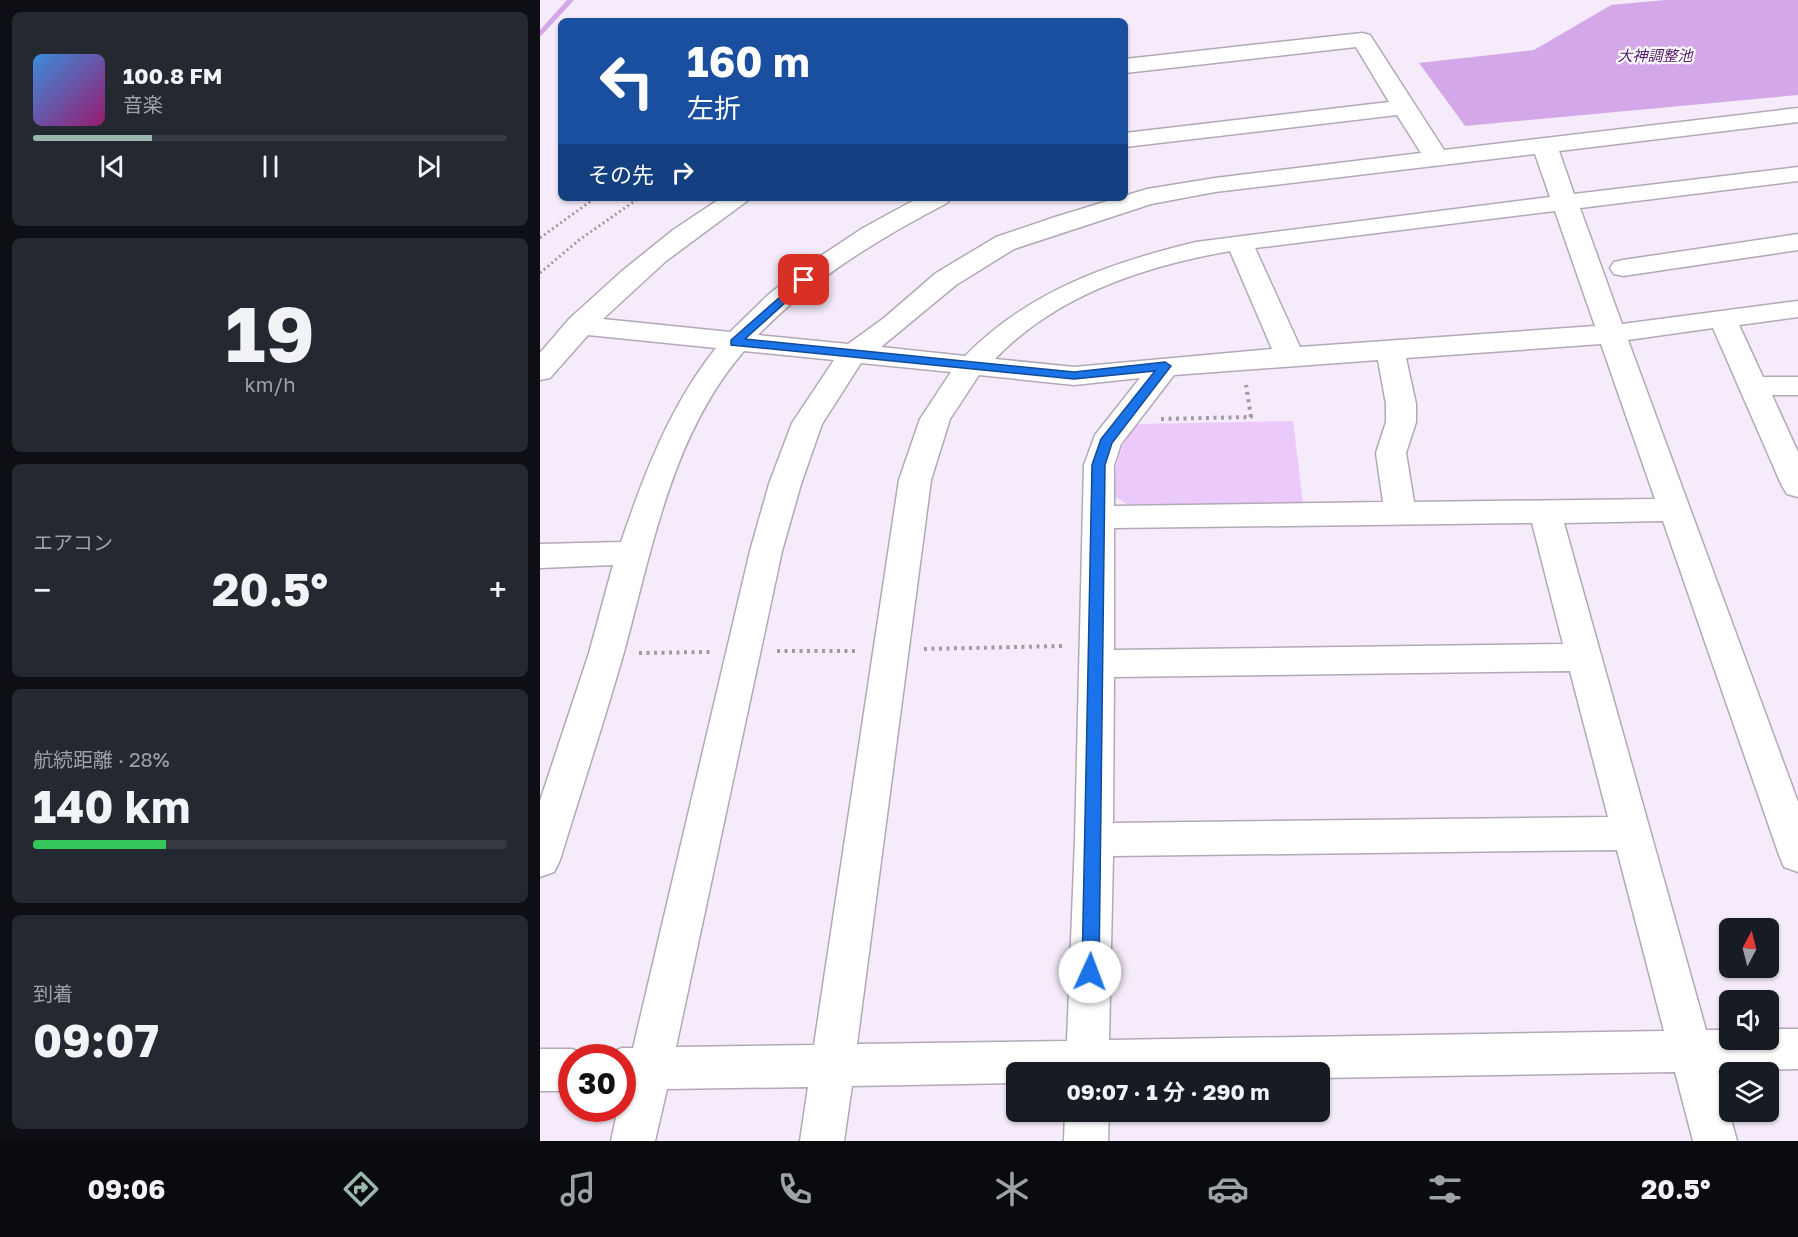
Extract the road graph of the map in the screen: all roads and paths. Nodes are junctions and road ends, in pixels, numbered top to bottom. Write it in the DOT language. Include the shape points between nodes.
graph roads {
  1 [pos="1128,66"];
  2 [pos="1403,106"];
  3 [pos="1798,115"];
  4 [pos="1128,140"];
  5 [pos="1545,147"];
  6 [pos="1436,157"];
  7 [pos="1798,174"];
  8 [pos="591,201"];
  9 [pos="635,201"];
  10 [pos="733,201"];
  11 [pos="933,201"];
  12 [pos="1565,204"];
  13 [pos="540,238"];
  14 [pos="1239,242"];
  15 [pos="1798,242"];
  16 [pos="1623,268"];
  17 [pos="541,270"];
  18 [pos="1798,309"];
  19 [pos="1722,318"];
  20 [pos="579,325"];
  21 [pos="1612,334"];
  22 [pos="735,342"];
  23 [pos="1390,351"];
  24 [pos="853,354"];
  25 [pos="1290,357"];
  26 [pos="1242,361"];
  27 [pos="1165,366"];
  28 [pos="970,367"];
  29 [pos="540,371"];
  30 [pos="1754,386"];
  31 [pos="1798,386"];
  32 [pos="1122,420"];
  33 [pos="1798,486"];
  34 [pos="1675,510"];
  35 [pos="1545,512"];
  36 [pos="1400,513"];
  37 [pos="1098,517"];
  38 [pos="633,553"];
  39 [pos="540,556"];
  40 [pos="891,650"];
  41 [pos="743,652"];
  42 [pos="606,653"];
  43 [pos="1096,655"];
  44 [pos="1585,657"];
  45 [pos="1632,833"];
  46 [pos="1094,840"];
  47 [pos="1798,855"];
  48 [pos="540,860"];
  49 [pos="1798,1049"];
  50 [pos="1691,1050"];
  51 [pos="1087,1062"];
  52 [pos="1265,1062"];
  53 [pos="833,1065"];
  54 [pos="1006,1066"];
  55 [pos="636,1068"];
  56 [pos="540,1070"];
  57 [pos="558,1070"];
  58 [pos="634,1122"];
  59 [pos="1087,1122"];
  60 [pos="633,1141"];
  61 [pos="822,1141"];
  62 [pos="1086,1141"];
  63 [pos="1715,1141"];
  1 -- 2 [label="street" via="1362,40"];
  2 -- 4 [label="street"];
  2 -- 6 [label="street"];
  3 -- 5 [label="street"];
  5 -- 6 [label="street"];
  5 -- 12 [label="street"];
  6 -- 24 [label="street" via="1147,196 1064,222 1005,243 946,279"];
  7 -- 12 [label="street"];
  8 -- 13 [label="path"];
  9 -- 17 [label="path"];
  10 -- 20 [label="street" via="690,229 627,279"];
  11 -- 22 [label="street" via="845,250 794,288"];
  12 -- 14 [label="street"];
  12 -- 21 [label="street"];
  14 -- 25 [label="street"];
  14 -- 28 [label="street" via="1162,256 1115,271 1042,307"];
  15 -- 16 [label="street"];
  18 -- 19 [label="street"];
  19 -- 21 [label="street"];
  19 -- 30 [label="street"];
  20 -- 22 [label="street"];
  20 -- 29 [label="street"];
  21 -- 23 [label="street"];
  21 -- 34 [label="street"];
  22 -- 24 [label="street"];
  22 -- 38 [label="street" via="702,386 677,435"];
  23 -- 25 [label="street"];
  23 -- 36 [label="street" via="1401,404 1401,422 1391,453"];
  24 -- 28 [label="street"];
  24 -- 41 [label="street" via="813,413 795,452 766,551"];
  25 -- 26 [label="street"];
  26 -- 27 [label="street"];
  26 -- 32 [label="path" via="1251,417"];
  27 -- 28 [label="street" via="1074,376"];
  27 -- 32 [label="street"];
  28 -- 40 [label="street" via="939,411 915,480"];
  30 -- 31 [label="street"];
  30 -- 33 [label="street"];
  32 -- 37 [label="street" via="1106,442 1099,465"];
  34 -- 35 [label="street"];
  34 -- 47 [label="street"];
  35 -- 36 [label="street"];
  35 -- 44 [label="street"];
  36 -- 37 [label="street"];
  37 -- 43 [label="street"];
  38 -- 39 [label="street"];
  38 -- 42 [label="street"];
  40 -- 41 [label="path"];
  40 -- 43 [label="path"];
  40 -- 53 [label="street"];
  41 -- 42 [label="path"];
  41 -- 55 [label="street"];
  42 -- 48 [label="street"];
  43 -- 44 [label="street"];
  43 -- 46 [label="street"];
  44 -- 45 [label="street"];
  45 -- 46 [label="street"];
  45 -- 50 [label="street"];
  46 -- 51 [label="street"];
  49 -- 50 [label="street"];
  50 -- 52 [label="street"];
  50 -- 63 [label="street"];
  53 -- 54 [label="street"];
  53 -- 55 [label="street"];
  53 -- 61 [label="street"];
  56 -- 57 [label="street"];
  58 -- 60 [label="street"];
  59 -- 62 [label="street"];
}
